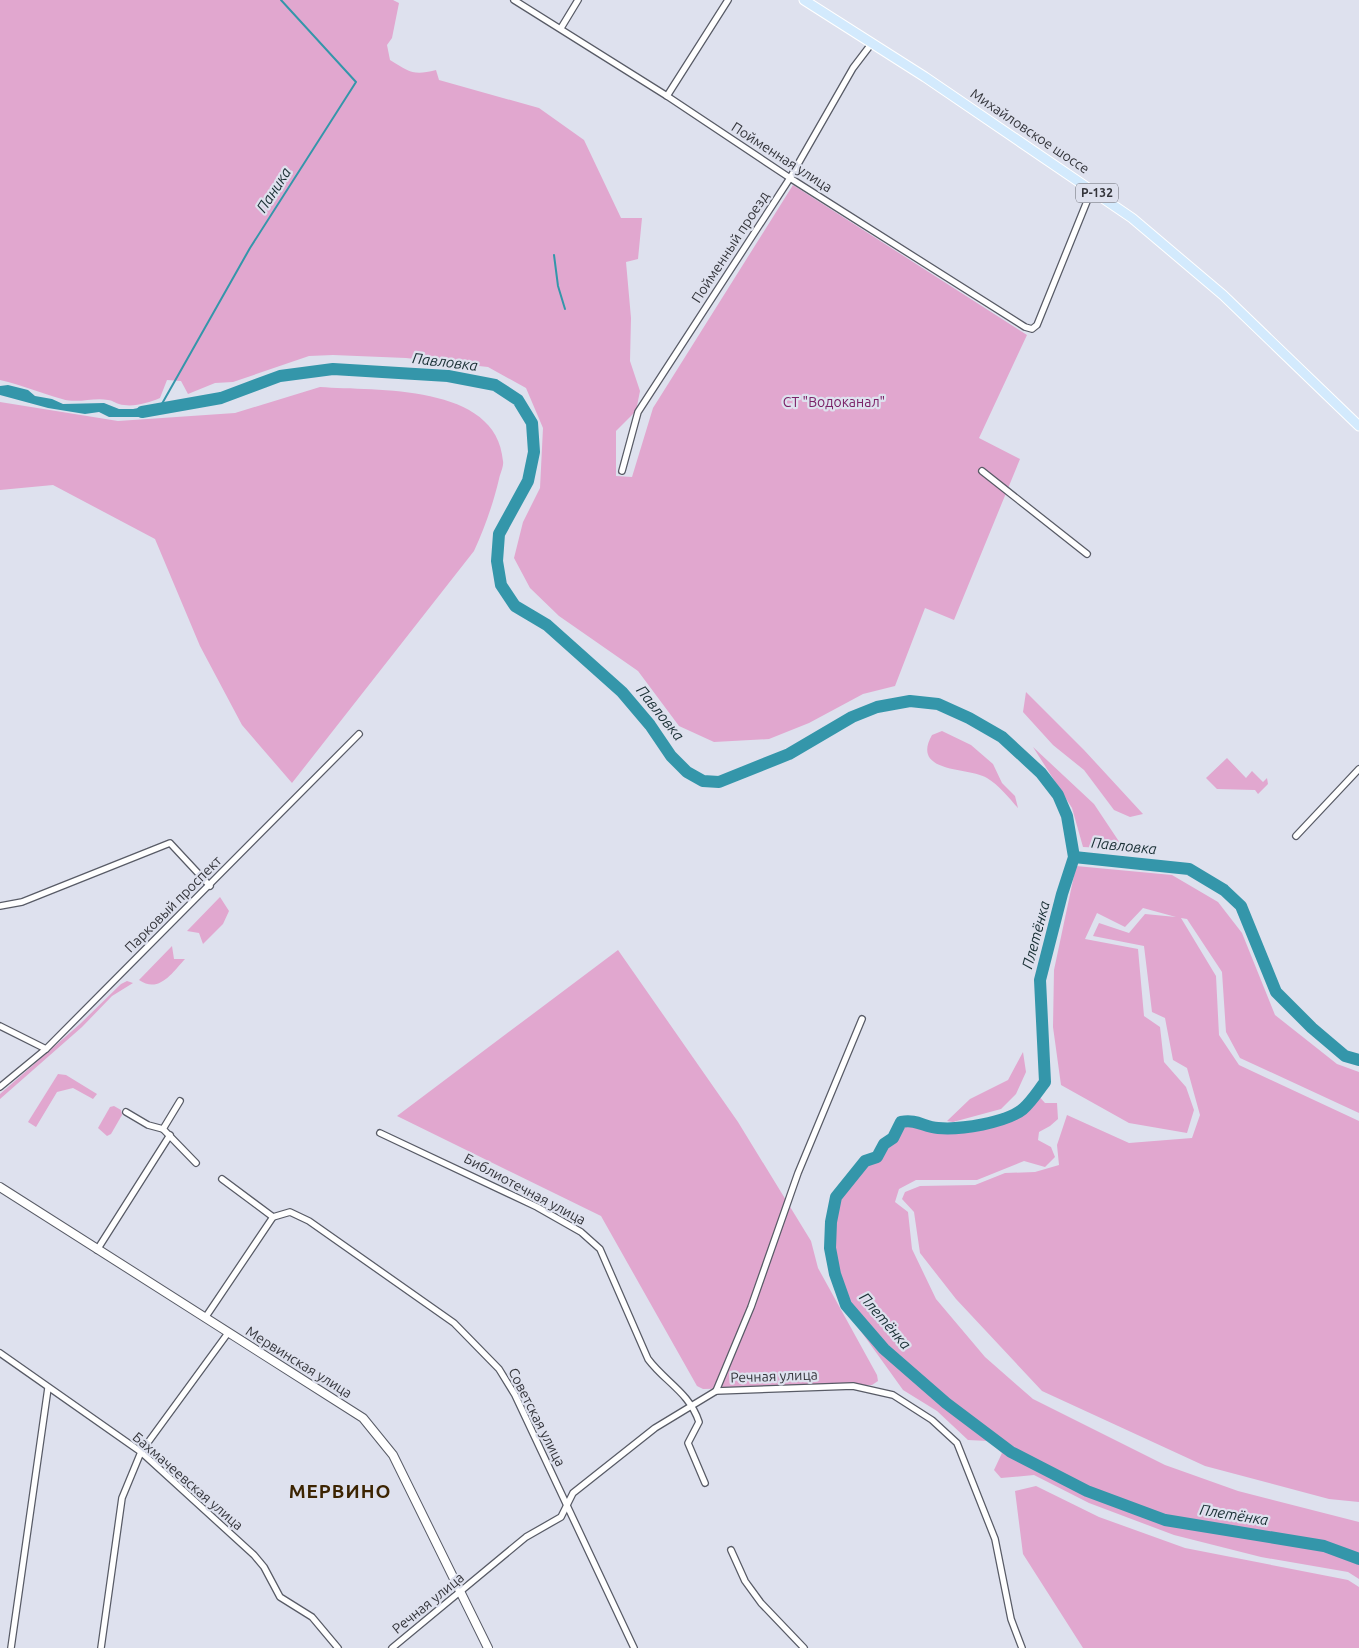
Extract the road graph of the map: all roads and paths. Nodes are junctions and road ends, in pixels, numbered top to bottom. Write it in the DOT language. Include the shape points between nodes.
graph roads {
  1 [pos="514,0"];
  2 [pos="578,0"];
  3 [pos="728,0"];
  4 [pos="804,0"];
  5 [pos="560,28"];
  6 [pos="872,43"];
  7 [pos="667,96"];
  8 [pos="790,178"];
  9 [pos="1092,189"];
  10 [pos="1359,426"];
  11 [pos="982,470"];
  12 [pos="622,471"];
  13 [pos="1087,554"];
  14 [pos="359,734"];
  15 [pos="1359,769"];
  16 [pos="1296,836"];
  17 [pos="210,886"];
  18 [pos="0,906"];
  19 [pos="862,1019"];
  20 [pos="0,1026"];
  21 [pos="46,1049"];
  22 [pos="0,1087"];
  23 [pos="180,1101"];
  24 [pos="126,1112"];
  25 [pos="163,1129"];
  26 [pos="380,1132"];
  27 [pos="170,1136"];
  28 [pos="196,1163"];
  29 [pos="222,1179"];
  30 [pos="0,1187"];
  31 [pos="273,1217"];
  32 [pos="97,1250"];
  33 [pos="206,1318"];
  34 [pos="228,1333"];
  35 [pos="0,1353"];
  36 [pos="48,1388"];
  37 [pos="716,1390"];
  38 [pos="691,1406"];
  39 [pos="141,1452"];
  40 [pos="705,1483"];
  41 [pos="568,1506"];
  42 [pos="730,1550"];
  43 [pos="462,1592"];
  44 [pos="12,1648"];
  45 [pos="101,1648"];
  46 [pos="338,1648"];
  47 [pos="392,1648"];
  48 [pos="488,1648"];
  49 [pos="634,1648"];
  50 [pos="804,1648"];
  51 [pos="1022,1648"];
  1 -- 5 [label="street, Пойменная улица"];
  2 -- 5 [label="street"];
  3 -- 7 [label="street"];
  4 -- 6 [label="main road, Михайловское шоссе / Р-132"];
  5 -- 7 [label="street, Пойменная улица"];
  6 -- 8 [label="street, Пойменный проезд" via="853,68"];
  6 -- 9 [label="main road, Михайловское шоссе / Р-132"];
  7 -- 8 [label="street, Пойменная улица"];
  8 -- 9 [label="street, Пойменная улица" via="1032,329 1037,325"];
  8 -- 12 [label="street, Пойменный проезд" via="638,412"];
  9 -- 10 [label="main road, Михайловское шоссе / Р-132" via="1169,247"];
  11 -- 13 [label="street"];
  14 -- 17 [label="street, Парковый проспект"];
  15 -- 16 [label="street"];
  17 -- 18 [label="street" via="170,844 22,902"];
  17 -- 21 [label="street, Парковый проспект"];
  19 -- 37 [label="street" via="798,1173 751,1307"];
  20 -- 21 [label="street"];
  21 -- 22 [label="street, Парковый проспект"];
  23 -- 25 [label="street"];
  24 -- 25 [label="street" via="148,1125"];
  25 -- 27 [label="street"];
  26 -- 38 [label="street, Библиотечная улица" via="537,1207 591,1239 600,1249 648,1359 656,1370 673,1382"];
  27 -- 28 [label="street"];
  27 -- 32 [label="street"];
  29 -- 31 [label="street"];
  30 -- 32 [label="street, Мервинская улица"];
  31 -- 33 [label="street"];
  31 -- 41 [label="street, Советская улица" via="290,1212 309,1221 454,1323 499,1369 515,1395"];
  32 -- 33 [label="street, Мервинская улица"];
  33 -- 34 [label="street, Мервинская улица"];
  34 -- 39 [label="street"];
  34 -- 43 [label="street, Мервинская улица" via="348,1407 374,1429 393,1455"];
  35 -- 36 [label="street, Бахмачеевская улица"];
  36 -- 39 [label="street, Бахмачеевская улица"];
  36 -- 44 [label="street"];
  37 -- 38 [label="street, Речная улица"];
  37 -- 51 [label="street, Речная улица" via="853,1386 893,1395 932,1420 957,1443 996,1539 1011,1620"];
  38 -- 40 [label="street, Библиотечная улица" via="699,1422 688,1442"];
  38 -- 41 [label="street, Речная улица" via="655,1428 573,1493"];
  39 -- 45 [label="street" via="122,1498"];
  39 -- 46 [label="street, Бахмачеевская улица" via="254,1555 280,1597 312,1616"];
  41 -- 43 [label="street, Речная улица" via="560,1517 526,1537"];
  41 -- 49 [label="street, Советская улица"];
  42 -- 50 [label="street" via="745,1581 761,1603"];
  43 -- 47 [label="street, Речная улица"];
  43 -- 48 [label="street, Мервинская улица"];
}
